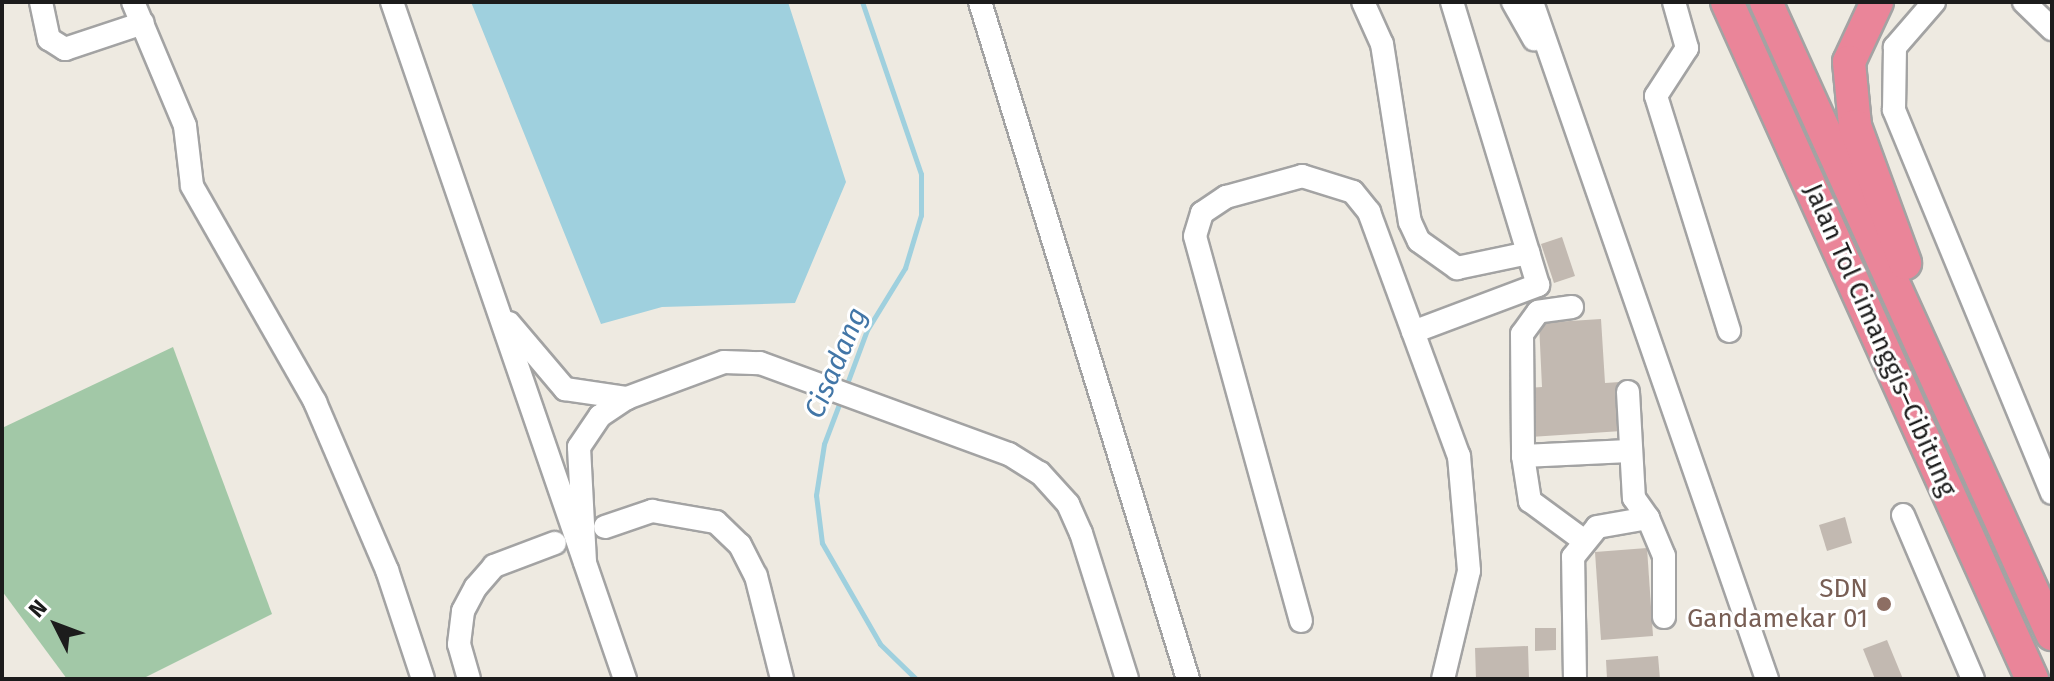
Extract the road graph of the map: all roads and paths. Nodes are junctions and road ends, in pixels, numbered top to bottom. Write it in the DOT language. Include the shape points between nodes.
graph roads {
  1 [pos="41,2"];
  2 [pos="133,2"];
  3 [pos="392,2"];
  4 [pos="980,2"];
  5 [pos="1363,2"];
  6 [pos="1452,2"];
  7 [pos="1513,2"];
  8 [pos="1532,2"];
  9 [pos="1674,2"];
  10 [pos="1727,2"];
  11 [pos="1766,2"];
  12 [pos="1877,2"];
  13 [pos="1934,2"];
  14 [pos="2024,2"];
  15 [pos="143,23"];
  16 [pos="2052,29"];
  17 [pos="1560,84"];
  18 [pos="1528,253"];
  19 [pos="496,305"];
  20 [pos="1572,307"];
  21 [pos="1729,331"];
  22 [pos="1413,332"];
  23 [pos="1628,392"];
  24 [pos="627,398"];
  25 [pos="1629,451"];
  26 [pos="1523,456"];
  27 [pos="2052,493"];
  28 [pos="1991,498"];
  29 [pos="1903,515"];
  30 [pos="1648,518"];
  31 [pos="605,527"];
  32 [pos="1583,540"];
  33 [pos="555,543"];
  34 [pos="585,562"];
  35 [pos="1664,617"];
  36 [pos="1301,621"];
  37 [pos="2052,634"];
  38 [pos="423,679"];
  39 [pos="469,679"];
  40 [pos="625,679"];
  41 [pos="782,679"];
  42 [pos="1127,679"];
  43 [pos="1188,679"];
  44 [pos="1443,679"];
  45 [pos="1575,679"];
  46 [pos="1767,679"];
  47 [pos="1973,679"];
  48 [pos="2032,679"];
  1 -- 15 [label="street" via="49,39 65,49"];
  2 -- 15 [label="street"];
  3 -- 19 [label="street"];
  4 -- 43 [label="street"];
  5 -- 18 [label="street" via="1382,44 1410,222 1419,241 1457,268"];
  6 -- 18 [label="street"];
  7 -- 17 [label="street"];
  8 -- 17 [label="street"];
  9 -- 21 [label="street" via="1687,48 1656,96"];
  10 -- 48 [label="highway, Jalan Tol Cimanggis–Cibitung"];
  11 -- 28 [label="highway, Jalan Tol Cimanggis–Cibitung"];
  12 -- 28 [label="highway" via="1849,62 1855,126"];
  13 -- 27 [label="street" via="1895,47 1894,110"];
  14 -- 16 [label="street"];
  15 -- 38 [label="street" via="185,126 192,186 315,402 387,570"];
  17 -- 46 [label="street"];
  18 -- 22 [label="street" via="1538,285"];
  19 -- 24 [label="street" via="565,389"];
  19 -- 34 [label="street"];
  20 -- 26 [label="street" via="1538,312 1522,334"];
  22 -- 36 [label="street" via="1369,212 1353,192 1302,176 1226,197 1202,213 1195,236 1200,262"];
  22 -- 44 [label="street" via="1459,456 1469,519 1469,571"];
  23 -- 25 [label="street"];
  24 -- 34 [label="street" via="600,416 579,447"];
  24 -- 42 [label="street" via="724,362 760,363 1009,454 1040,473 1068,504"];
  25 -- 26 [label="street"];
  25 -- 30 [label="street" via="1637,508"];
  26 -- 32 [label="street" via="1530,501"];
  28 -- 37 [label="highway, Jalan Tol Cimanggis–Cibitung"];
  29 -- 47 [label="street"];
  30 -- 32 [label="street" via="1597,527"];
  30 -- 35 [label="street" via="1664,556"];
  31 -- 41 [label="street" via="652,511 683,511 716,522 740,545 756,576"];
  32 -- 45 [label="street" via="1573,557"];
  33 -- 39 [label="street" via="494,566 476,587 463,611 459,644"];
  34 -- 40 [label="street"];
}
